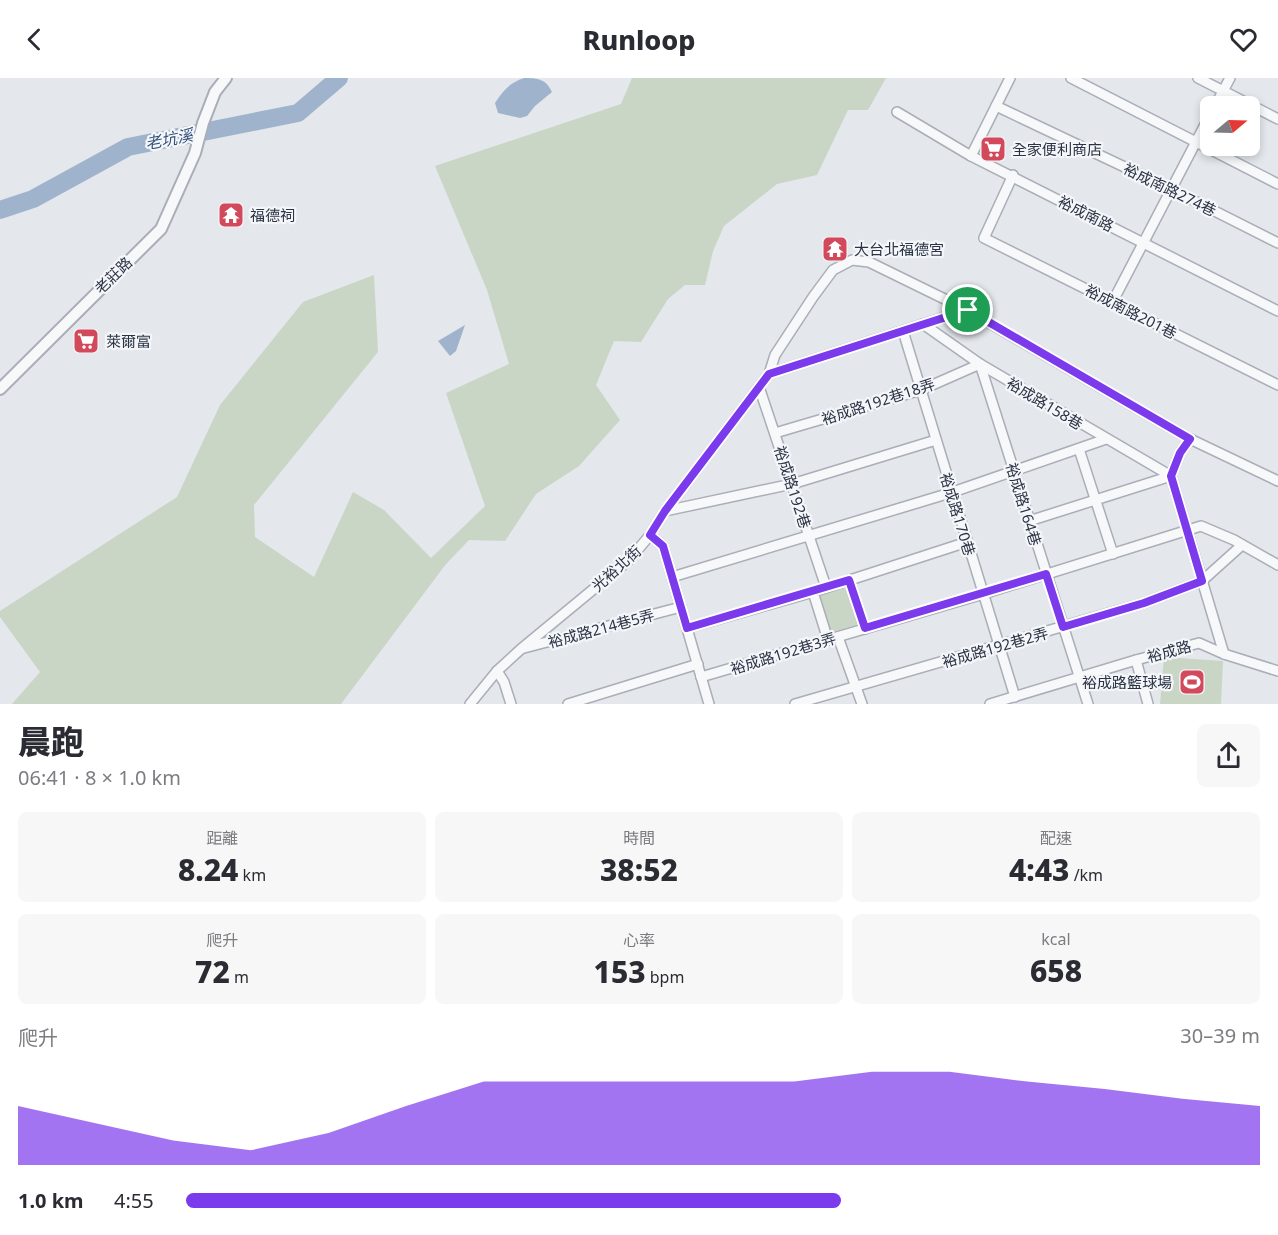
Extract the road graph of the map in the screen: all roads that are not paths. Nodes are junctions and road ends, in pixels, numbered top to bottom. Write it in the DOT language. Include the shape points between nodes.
graph roads {
  1 [pos="226,78"];
  2 [pos="1010,78"];
  3 [pos="1071,78"];
  4 [pos="1198,78"];
  5 [pos="1230,78"];
  6 [pos="1223,91"];
  7 [pos="1220,96"];
  8 [pos="996,106"];
  9 [pos="897,112"];
  10 [pos="1278,119"];
  11 [pos="1200,134"];
  12 [pos="1196,142"];
  13 [pos="971,156"];
  14 [pos="1013,176"];
  15 [pos="1278,184"];
  16 [pos="1171,189"];
  17 [pos="1143,243"];
  18 [pos="1278,243"];
  19 [pos="1113,301"];
  20 [pos="968,310"];
  21 [pos="1278,311"];
  22 [pos="923,324"];
  23 [pos="903,331"];
  24 [pos="980,364"];
  25 [pos="769,374"];
  26 [pos="1278,385"];
  27 [pos="759,387"];
  28 [pos="0,389"];
  29 [pos="921,390"];
  30 [pos="775,433"];
  31 [pos="1106,439"];
  32 [pos="1190,439"];
  33 [pos="936,440"];
  34 [pos="1078,449"];
  35 [pos="1014,471"];
  36 [pos="1171,476"];
  37 [pos="1278,481"];
  38 [pos="792,484"];
  39 [pos="952,492"];
  40 [pos="1095,500"];
  41 [pos="665,511"];
  42 [pos="1029,521"];
  43 [pos="1187,532"];
  44 [pos="650,535"];
  45 [pos="809,536"];
  46 [pos="967,542"];
  47 [pos="1242,545"];
  48 [pos="1113,554"];
  49 [pos="1278,565"];
  50 [pos="1046,574"];
  51 [pos="672,577"];
  52 [pos="849,580"];
  53 [pos="1202,581"];
  54 [pos="826,587"];
  55 [pos="813,592"];
  56 [pos="983,594"];
  57 [pos="681,607"];
  58 [pos="1063,627"];
  59 [pos="687,628"];
  60 [pos="865,628"];
  61 [pos="833,639"];
  62 [pos="999,646"];
  63 [pos="521,649"];
  64 [pos="1224,654"];
  65 [pos="1136,660"];
  66 [pos="698,664"];
  67 [pos="497,671"];
  68 [pos="1278,671"];
  69 [pos="701,678"];
  70 [pos="1079,678"];
  71 [pos="856,688"];
  72 [pos="1015,697"];
  73 [pos="470,704"];
  74 [pos="511,704"];
  75 [pos="568,704"];
  76 [pos="709,704"];
  77 [pos="795,704"];
  78 [pos="862,704"];
  79 [pos="990,704"];
  80 [pos="1088,704"];
  81 [pos="1148,704"];
  1 -- 28 [label="street, 老莊路" via="215,92 195,153 160,229"];
  2 -- 8 [label="street"];
  3 -- 12 [label="street"];
  4 -- 6 [label="street"];
  5 -- 6 [label="street"];
  6 -- 7 [label="street"];
  6 -- 10 [label="street"];
  8 -- 13 [label="street"];
  8 -- 16 [label="street, 裕成南路274巷"];
  9 -- 13 [label="street, 裕成南路"];
  11 -- 12 [label="street"];
  12 -- 15 [label="street"];
  12 -- 16 [label="street"];
  13 -- 14 [label="street, 裕成南路"];
  14 -- 17 [label="street, 裕成南路"];
  14 -- 19 [label="street, 裕成南路201巷" via="984,238"];
  16 -- 17 [label="street"];
  16 -- 18 [label="street, 裕成南路274巷"];
  17 -- 19 [label="street"];
  17 -- 21 [label="street, 裕成南路"];
  19 -- 26 [label="street, 裕成南路201巷"];
  20 -- 22 [label="street"];
  20 -- 25 [label="street, 光裕北街" via="869,262 852,260 833,270 813,297 775,355"];
  20 -- 32 [label="street"];
  22 -- 23 [label="street"];
  22 -- 24 [label="street, 裕成路158巷"];
  23 -- 25 [label="street"];
  23 -- 29 [label="street, 裕成路170巷"];
  24 -- 29 [label="street, 裕成路192巷18弄"];
  24 -- 31 [label="street, 裕成路158巷"];
  24 -- 35 [label="street, 裕成路164巷"];
  25 -- 27 [label="street, 光裕北街"];
  27 -- 30 [label="street, 裕成路192巷"];
  27 -- 41 [label="street, 光裕北街"];
  29 -- 30 [label="street, 裕成路192巷18弄"];
  29 -- 33 [label="street, 裕成路170巷"];
  30 -- 38 [label="street, 裕成路192巷"];
  31 -- 34 [label="street"];
  31 -- 36 [label="street, 裕成路158巷"];
  32 -- 36 [label="street"];
  32 -- 37 [label="street"];
  33 -- 38 [label="street"];
  33 -- 39 [label="street, 裕成路170巷"];
  34 -- 35 [label="street"];
  34 -- 40 [label="street"];
  35 -- 39 [label="street"];
  35 -- 42 [label="street, 裕成路164巷"];
  36 -- 40 [label="street"];
  36 -- 43 [label="street"];
  38 -- 41 [label="street"];
  38 -- 45 [label="street, 裕成路192巷"];
  39 -- 45 [label="street"];
  39 -- 46 [label="street, 裕成路170巷"];
  40 -- 42 [label="street"];
  40 -- 48 [label="street"];
  41 -- 44 [label="street, 光裕北街"];
  42 -- 50 [label="street, 裕成路164巷"];
  43 -- 47 [label="street, 裕成路192巷3弄" via="1201,526"];
  43 -- 48 [label="street, 裕成路192巷3弄"];
  43 -- 53 [label="street"];
  44 -- 51 [label="street" via="663,546"];
  44 -- 63 [label="street, 光裕北街" via="630,559"];
  45 -- 51 [label="street"];
  45 -- 54 [label="street, 裕成路192巷"];
  46 -- 52 [label="street"];
  46 -- 56 [label="street, 裕成路170巷"];
  47 -- 49 [label="street, 裕成路192巷3弄"];
  47 -- 53 [label="street"];
  48 -- 50 [label="street, 裕成路192巷3弄"];
  50 -- 56 [label="street, 裕成路192巷3弄"];
  50 -- 58 [label="street, 裕成路164巷"];
  51 -- 57 [label="street"];
  52 -- 54 [label="street"];
  52 -- 60 [label="street"];
  53 -- 58 [label="street, 裕成路192巷2弄"];
  53 -- 64 [label="street"];
  54 -- 55 [label="street"];
  55 -- 59 [label="street"];
  55 -- 61 [label="street"];
  56 -- 60 [label="street, 裕成路192巷3弄"];
  56 -- 62 [label="street, 裕成路170巷"];
  57 -- 59 [label="street"];
  57 -- 63 [label="street, 裕成路214巷5弄"];
  58 -- 62 [label="street, 裕成路192巷2弄"];
  58 -- 70 [label="street, 裕成路164巷"];
  59 -- 66 [label="street"];
  60 -- 61 [label="street, 裕成路192巷3弄"];
  61 -- 69 [label="street, 裕成路192巷3弄"];
  61 -- 71 [label="street"];
  62 -- 71 [label="street, 裕成路192巷2弄"];
  62 -- 72 [label="street, 裕成路170巷"];
  63 -- 67 [label="street, 光裕北街"];
  64 -- 65 [label="street, 裕成路" via="1199,643"];
  64 -- 68 [label="street, 裕成路"];
  65 -- 70 [label="street, 裕成路"];
  65 -- 81 [label="street"];
  66 -- 69 [label="street"];
  66 -- 75 [label="street"];
  67 -- 73 [label="street, 光裕北街"];
  67 -- 74 [label="street"];
  69 -- 76 [label="street"];
  70 -- 72 [label="street, 裕成路"];
  70 -- 80 [label="street, 裕成路164巷"];
  71 -- 77 [label="street, 裕成路192巷2弄"];
  71 -- 78 [label="street"];
  72 -- 79 [label="street, 裕成路"];
}
